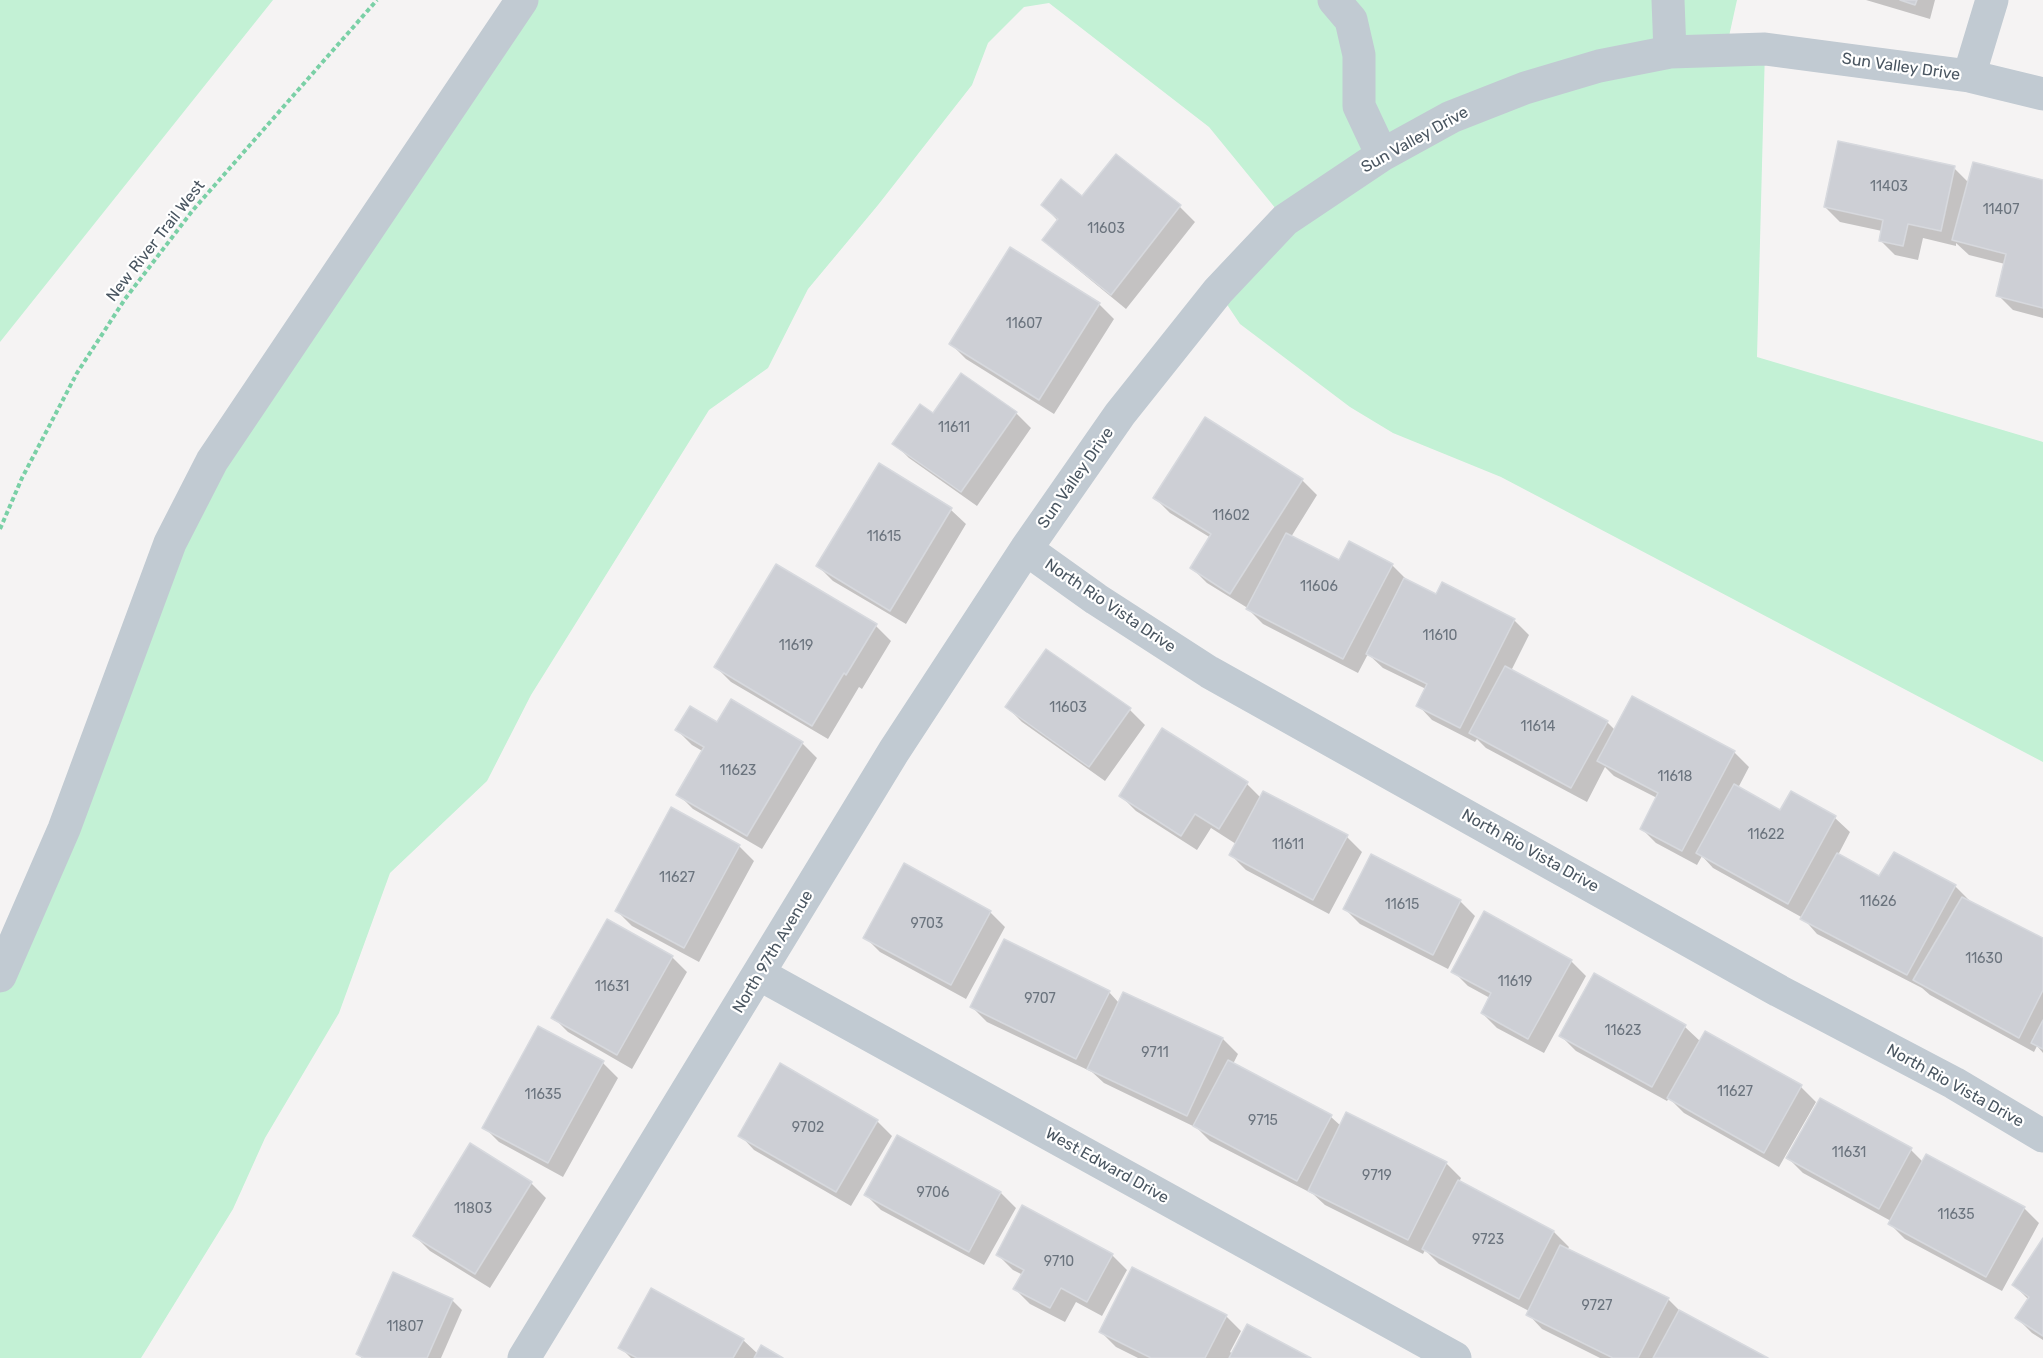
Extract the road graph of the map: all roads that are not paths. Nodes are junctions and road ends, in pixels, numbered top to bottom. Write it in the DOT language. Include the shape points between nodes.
graph roads {
  1 [pos="522,0"];
  2 [pos="1334,0"];
  3 [pos="1668,0"];
  4 [pos="1992,0"];
  5 [pos="1670,52"];
  6 [pos="1969,76"];
  7 [pos="2043,94"];
  8 [pos="1382,155"];
  9 [pos="1026,549"];
  10 [pos="759,974"];
  11 [pos="0,976"];
  12 [pos="2043,1136"];
  13 [pos="524,1358"];
  14 [pos="1455,1358"];
  1 -- 11 [label="street" via="212,461 170,543 64,829"];
  2 -- 8 [label="street" via="1351,20 1359,56 1359,106"];
  3 -- 5 [label="street"];
  4 -- 6 [label="street"];
  5 -- 6 [label="street, Sun Valley Drive" via="1765,48"];
  5 -- 8 [label="street, Sun Valley Drive" via="1599,66 1525,88 1451,117"];
  6 -- 7 [label="street, Sun Valley Drive"];
  8 -- 9 [label="street, Sun Valley Drive" via="1285,220 1218,291 1120,414"];
  9 -- 10 [label="street, North 97th Avenue" via="894,751"];
  9 -- 12 [label="street, North Rio Vista Drive" via="1209,672 1779,991 1954,1083"];
  10 -- 13 [label="street, North 97th Avenue"];
  10 -- 14 [label="street, West Edward Drive"];
}
